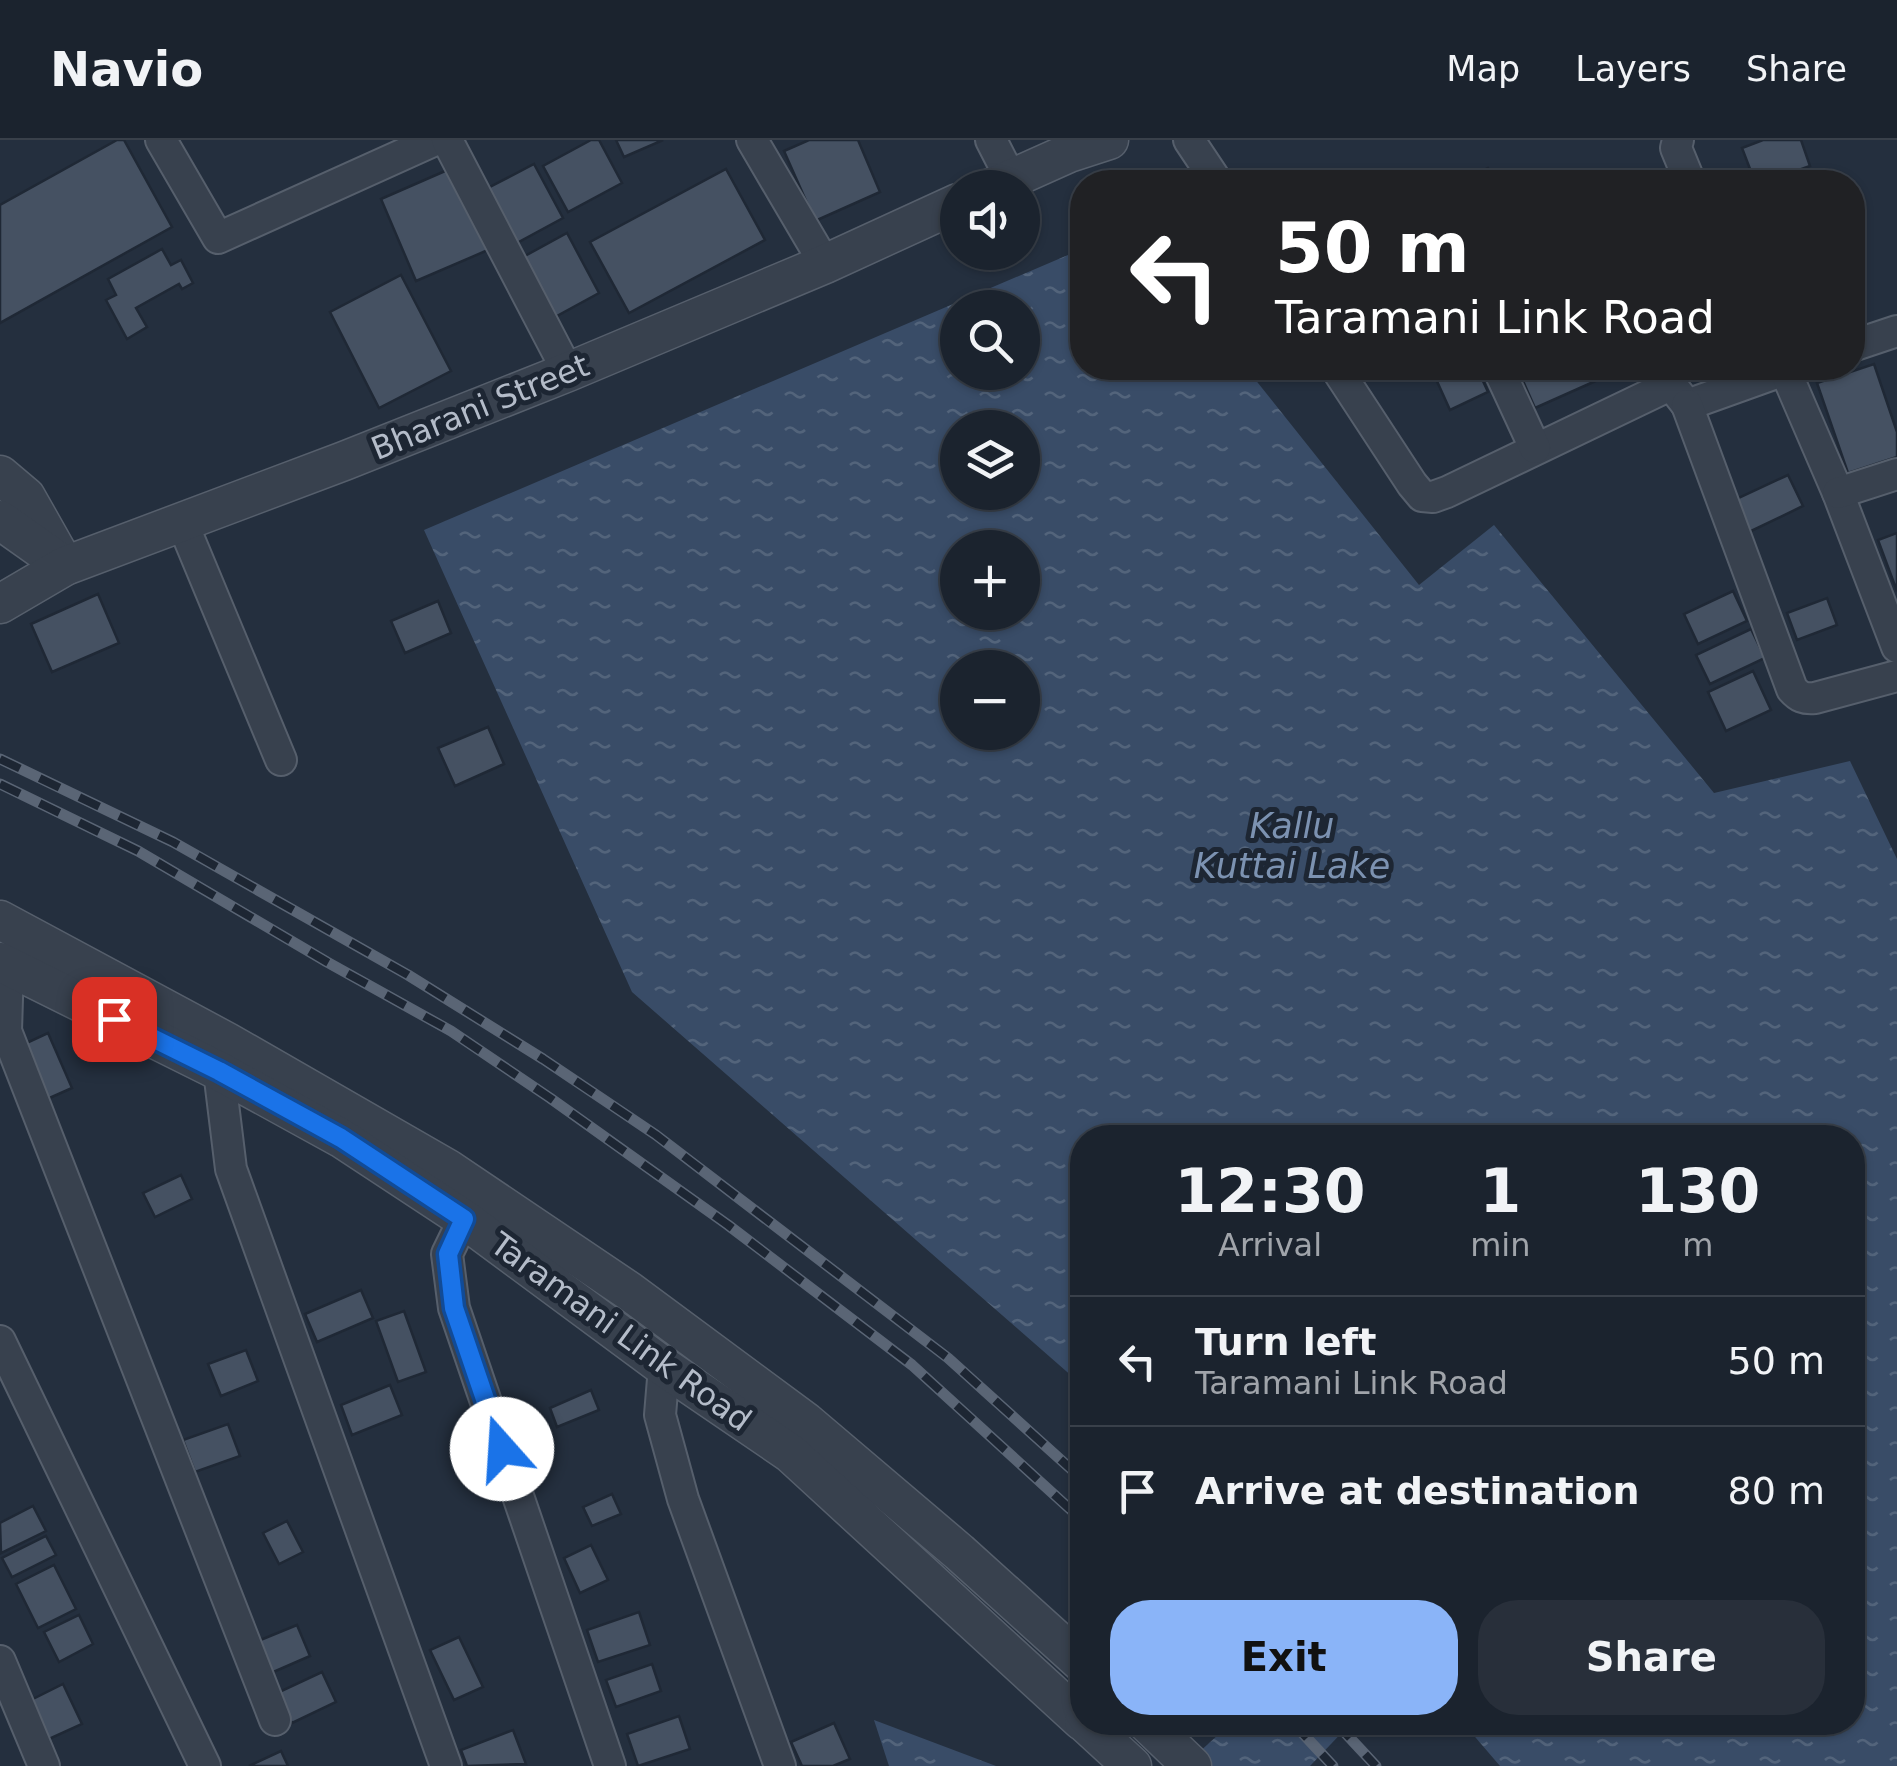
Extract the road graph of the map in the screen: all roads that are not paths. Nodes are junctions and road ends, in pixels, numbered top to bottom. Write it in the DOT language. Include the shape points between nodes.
graph roads {
  1 [pos="161,140"];
  2 [pos="435,140"];
  3 [pos="447,140"];
  4 [pos="752,140"];
  5 [pos="991,140"];
  6 [pos="1109,140"];
  7 [pos="1189,140"];
  8 [pos="1678,140"];
  9 [pos="998,170"];
  10 [pos="1030,170"];
  11 [pos="1209,170"];
  12 [pos="1685,170"];
  13 [pos="940,211"];
  14 [pos="824,264"];
  15 [pos="1897,332"];
  16 [pos="1865,342"];
  17 [pos="568,372"];
  18 [pos="1344,380"];
  19 [pos="1504,380"];
  20 [pos="1754,380"];
  21 [pos="1791,380"];
  22 [pos="1687,405"];
  23 [pos="1535,448"];
  24 [pos="1897,474"];
  25 [pos="0,476"];
  26 [pos="1838,493"];
  27 [pos="0,520"];
  28 [pos="182,522"];
  29 [pos="65,566"];
  30 [pos="0,604"];
  31 [pos="1894,632"];
  32 [pos="1897,676"];
  33 [pos="282,760"];
  34 [pos="0,920"];
  35 [pos="4,964"];
  36 [pos="219,1071"];
  37 [pos="464,1219"];
  38 [pos="0,1341"];
  39 [pos="664,1368"];
  40 [pos="1070,1653"];
  41 [pos="0,1661"];
  42 [pos="1070,1710"];
  43 [pos="275,1720"];
  44 [pos="1097,1735"];
  45 [pos="1160,1735"];
  46 [pos="44,1766"];
  47 [pos="206,1766"];
  48 [pos="446,1766"];
  49 [pos="610,1766"];
  50 [pos="780,1766"];
  51 [pos="1132,1766"];
  52 [pos="1192,1766"];
  1 -- 2 [label="street" via="218,238"];
  3 -- 17 [label="street"];
  4 -- 14 [label="street"];
  5 -- 9 [label="street"];
  6 -- 10 [label="street"];
  7 -- 11 [label="street"];
  8 -- 12 [label="street"];
  13 -- 14 [label="street, Bharani Street"];
  14 -- 17 [label="street, Bharani Street"];
  15 -- 16 [label="street"];
  17 -- 28 [label="street, Bharani Street"];
  18 -- 23 [label="street" via="1422,496 1447,492"];
  19 -- 23 [label="street"];
  20 -- 22 [label="street"];
  21 -- 26 [label="street"];
  22 -- 23 [label="street" via="1666,387"];
  22 -- 32 [label="street" via="1792,689 1815,698"];
  24 -- 26 [label="street"];
  25 -- 29 [label="street" via="26,497"];
  26 -- 31 [label="street"];
  27 -- 29 [label="street"];
  28 -- 29 [label="street, Bharani Street"];
  28 -- 33 [label="street"];
  29 -- 30 [label="street, Bharani Street"];
  34 -- 40 [label="street, Taramani Link Road" via="448,1169 630,1290 806,1422"];
  35 -- 36 [label="street, Taramani Link Road"];
  35 -- 43 [label="street" via="6,1031"];
  36 -- 37 [label="street, Taramani Link Road" via="341,1138"];
  36 -- 48 [label="street" via="230,1169"];
  37 -- 39 [label="street, Taramani Link Road"];
  37 -- 49 [label="street" via="448,1254 454,1308"];
  38 -- 47 [label="street"];
  39 -- 42 [label="street, Taramani Link Road" via="790,1453"];
  39 -- 50 [label="street" via="660,1414 683,1498"];
  41 -- 46 [label="street"];
  44 -- 51 [label="street, Taramani Link Road"];
  45 -- 52 [label="street"];
}
